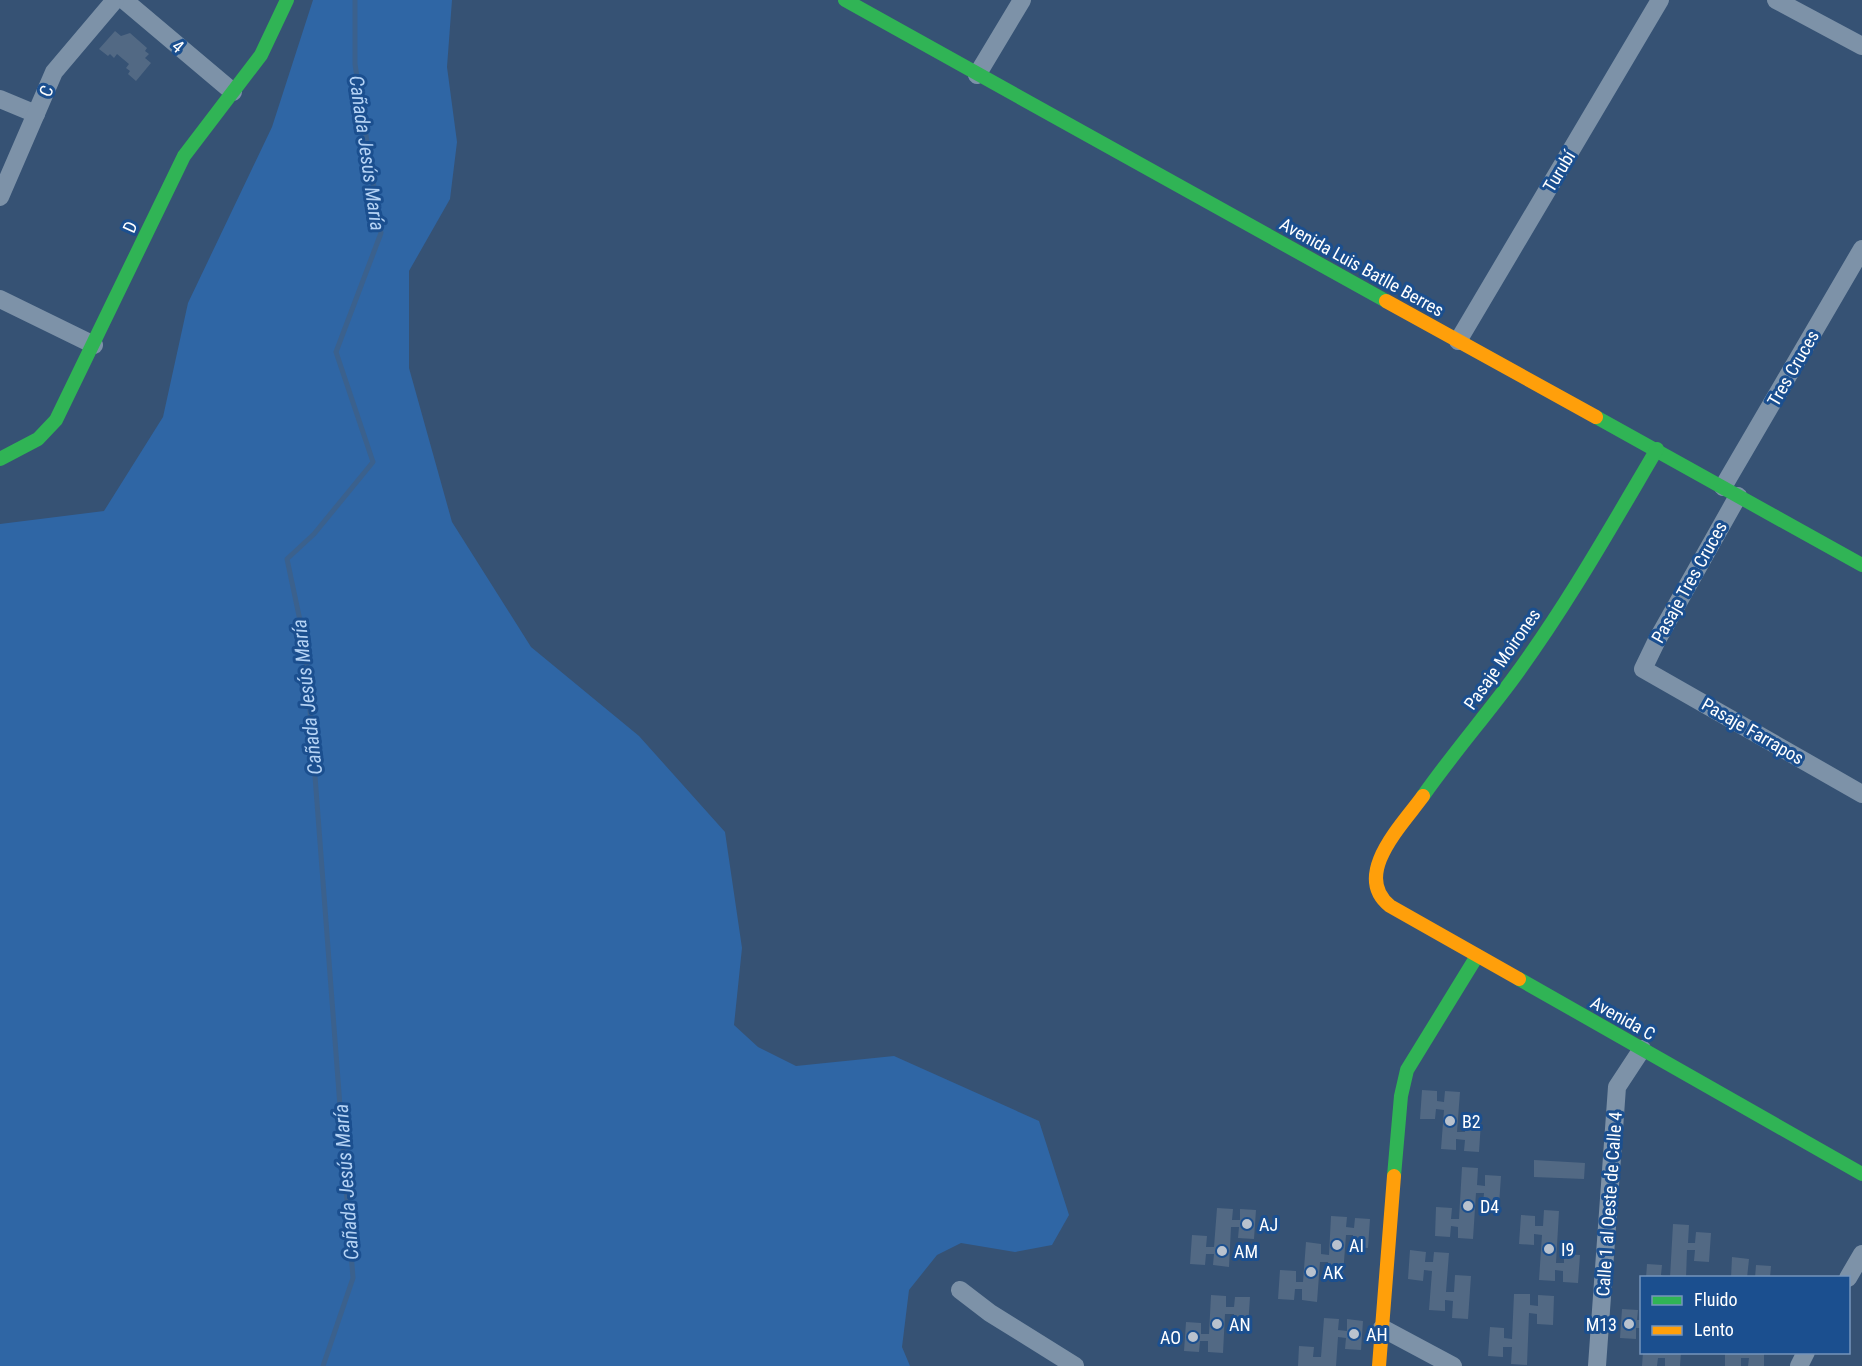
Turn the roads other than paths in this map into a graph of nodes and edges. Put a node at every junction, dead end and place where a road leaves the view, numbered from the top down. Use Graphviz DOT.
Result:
graph roads {
  1 [pos="115,0"];
  2 [pos="124,0"];
  3 [pos="286,0"];
  4 [pos="845,0"];
  5 [pos="1022,0"];
  6 [pos="1660,0"];
  7 [pos="1776,0"];
  8 [pos="1862,46"];
  9 [pos="976,75"];
  10 [pos="233,92"];
  11 [pos="0,99"];
  12 [pos="36,114"];
  13 [pos="0,197"];
  14 [pos="1862,249"];
  15 [pos="0,299"];
  16 [pos="1458,341"];
  17 [pos="94,345"];
  18 [pos="1656,449"];
  19 [pos="0,459"];
  20 [pos="1730,491"];
  21 [pos="1862,565"];
  22 [pos="1643,669"];
  23 [pos="1862,794"];
  24 [pos="1374,886"];
  25 [pos="1477,956"];
  26 [pos="1642,1049"];
  27 [pos="1862,1174"];
  28 [pos="1862,1254"];
  29 [pos="1849,1276"];
  30 [pos="960,1290"];
  31 [pos="1382,1328"];
  32 [pos="1075,1366"];
  33 [pos="1379,1366"];
  34 [pos="1453,1366"];
  35 [pos="1597,1366"];
  1 -- 12 [label="street, C"];
  2 -- 10 [label="street, 4"];
  3 -- 10 [label="street, D"];
  4 -- 9 [label="street, Avenida Luis Batlle Berres"];
  5 -- 9 [label="street"];
  6 -- 16 [label="street, Turubí"];
  7 -- 8 [label="street"];
  9 -- 16 [label="street, Avenida Luis Batlle Berres"];
  10 -- 17 [label="street, D"];
  11 -- 12 [label="street"];
  12 -- 13 [label="street, C"];
  14 -- 20 [label="street, Tres Cruces"];
  15 -- 17 [label="street"];
  16 -- 18 [label="street, Avenida Luis Batlle Berres"];
  17 -- 19 [label="street, D"];
  18 -- 20 [label="street, Avenida Luis Batlle Berres"];
  18 -- 24 [label="street, Pasaje Moirones"];
  20 -- 21 [label="street, Avenida Luis Batlle Berres"];
  20 -- 22 [label="street, Pasaje Tres Cruces"];
  22 -- 23 [label="street, Pasaje Farrapos"];
  24 -- 25 [label="street, Avenida C"];
  25 -- 26 [label="street, Avenida C"];
  25 -- 31 [label="street"];
  26 -- 27 [label="street, Avenida C"];
  26 -- 35 [label="street, Calle 1 al Oeste de Calle 4"];
  28 -- 29 [label="street"];
  30 -- 32 [label="street"];
  31 -- 33 [label="street"];
  31 -- 34 [label="street"];
}
